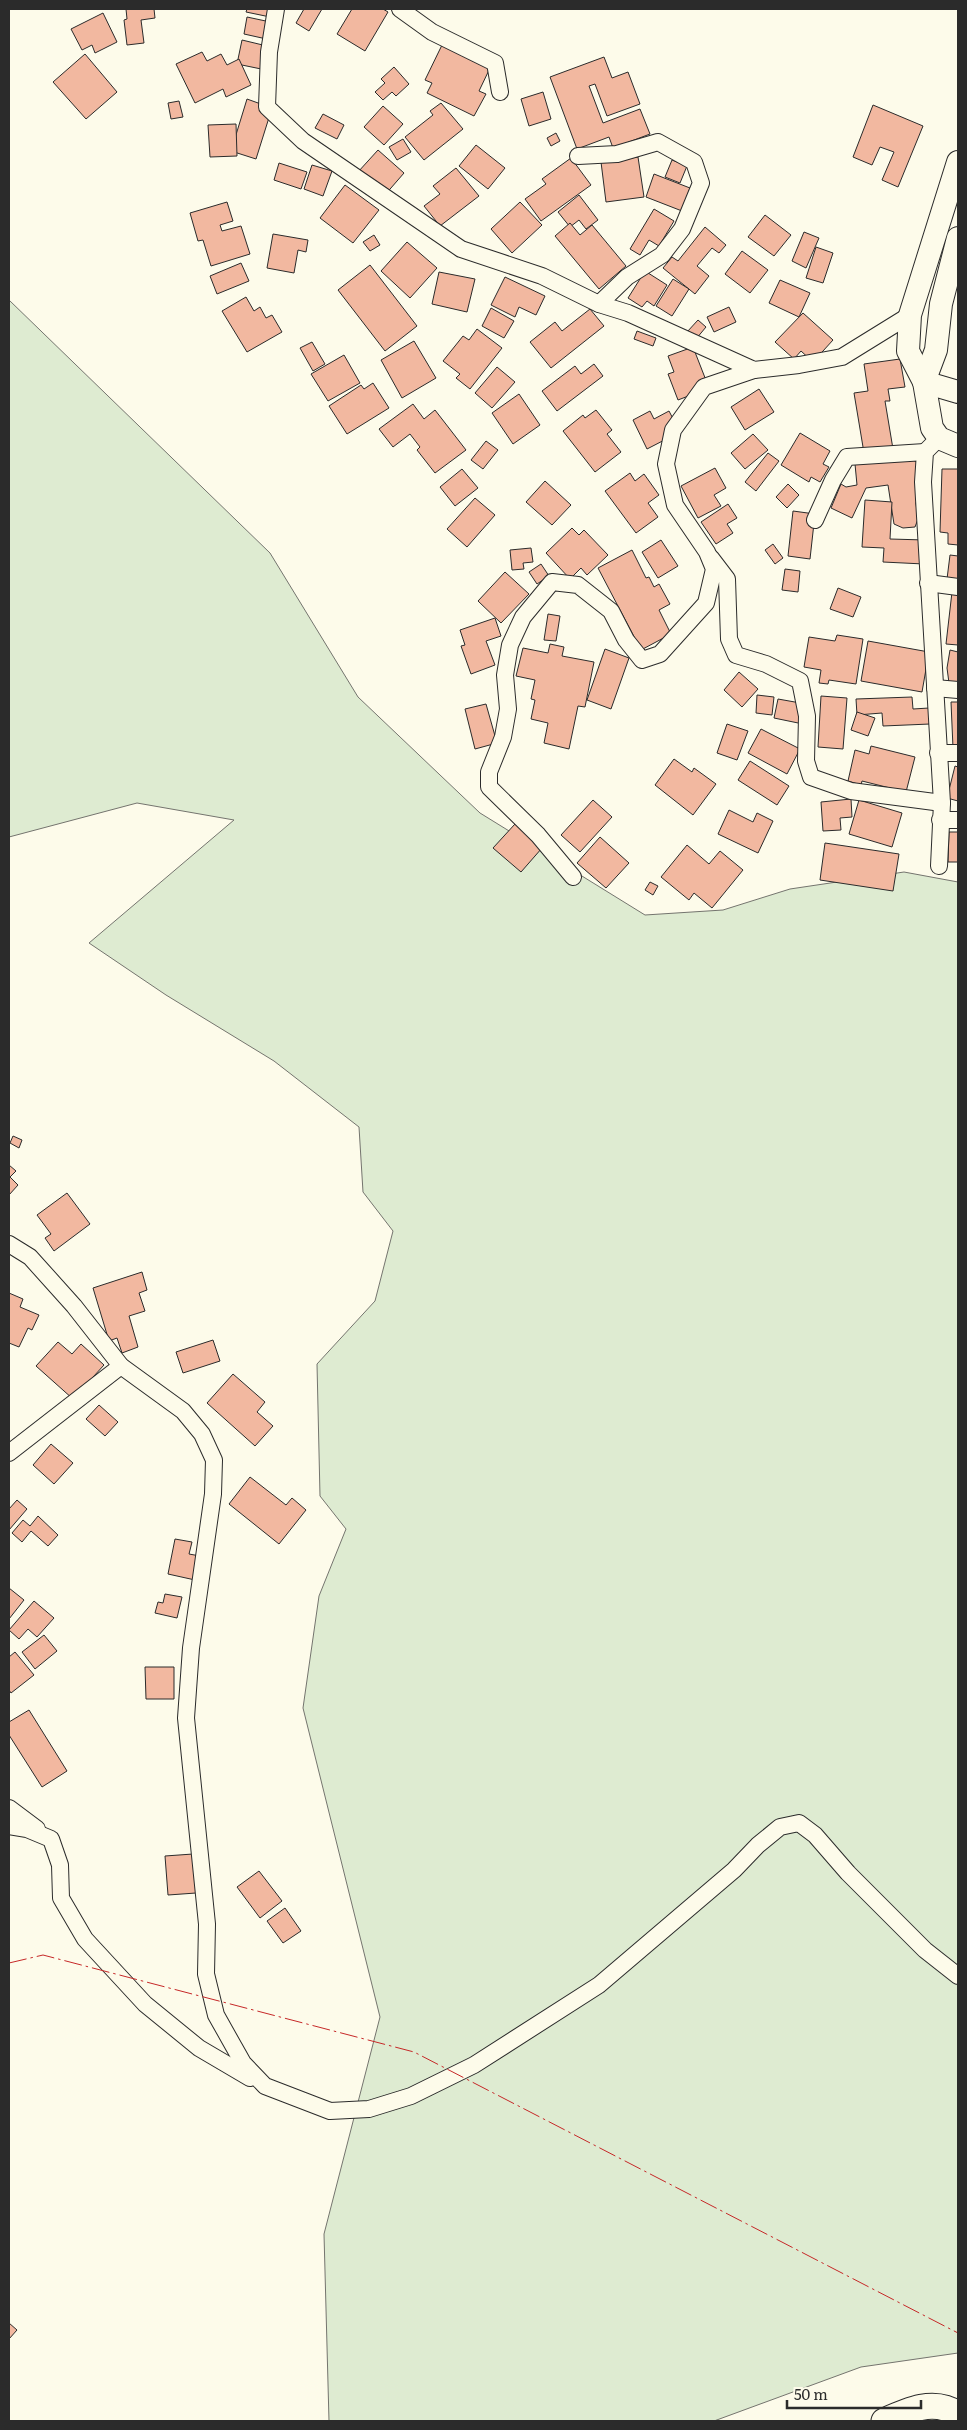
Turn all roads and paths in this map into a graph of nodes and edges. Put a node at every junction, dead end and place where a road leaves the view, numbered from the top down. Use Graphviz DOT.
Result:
graph roads {
  1 [pos="276,9"];
  2 [pos="400,9"];
  3 [pos="500,92"];
  4 [pos="578,156"];
  5 [pos="958,162"];
  6 [pos="958,238"];
  7 [pos="599,304"];
  8 [pos="910,315"];
  9 [pos="754,370"];
  10 [pos="924,382"];
  11 [pos="958,392"];
  12 [pos="941,445"];
  13 [pos="815,520"];
  14 [pos="707,552"];
  15 [pos="928,583"];
  16 [pos="958,586"];
  17 [pos="935,688"];
  18 [pos="958,690"];
  19 [pos="938,753"];
  20 [pos="958,753"];
  21 [pos="942,803"];
  22 [pos="940,820"];
  23 [pos="958,820"];
  24 [pos="940,866"];
  25 [pos="573,878"];
  26 [pos="9,1244"];
  27 [pos="121,1366"];
  28 [pos="9,1453"];
  29 [pos="9,1808"];
  30 [pos="9,1826"];
  31 [pos="51,1839"];
  32 [pos="958,1976"];
  33 [pos="265,2086"];
  34 [pos="958,2414"];
  35 [pos="884,2421"];
  1 -- 7 [label="street"];
  2 -- 3 [label="street"];
  4 -- 7 [label="street"];
  5 -- 8 [label="main road"];
  6 -- 10 [label="main road"];
  7 -- 9 [label="street"];
  8 -- 9 [label="street"];
  8 -- 10 [label="main road"];
  9 -- 14 [label="street"];
  10 -- 11 [label="main road"];
  10 -- 12 [label="main road"];
  12 -- 13 [label="street"];
  12 -- 15 [label="street"];
  14 -- 21 [label="street"];
  14 -- 25 [label="street"];
  15 -- 16 [label="street"];
  15 -- 17 [label="street"];
  17 -- 18 [label="street"];
  17 -- 19 [label="street"];
  19 -- 20 [label="street"];
  19 -- 21 [label="street"];
  21 -- 22 [label="street"];
  22 -- 23 [label="street"];
  22 -- 24 [label="street"];
  26 -- 27 [label="street"];
  27 -- 28 [label="street"];
  27 -- 33 [label="street"];
  29 -- 31 [label="street"];
  30 -- 31 [label="street"];
  31 -- 33 [label="street"];
  32 -- 33 [label="street"];
  34 -- 35 [label="main road"];
}
